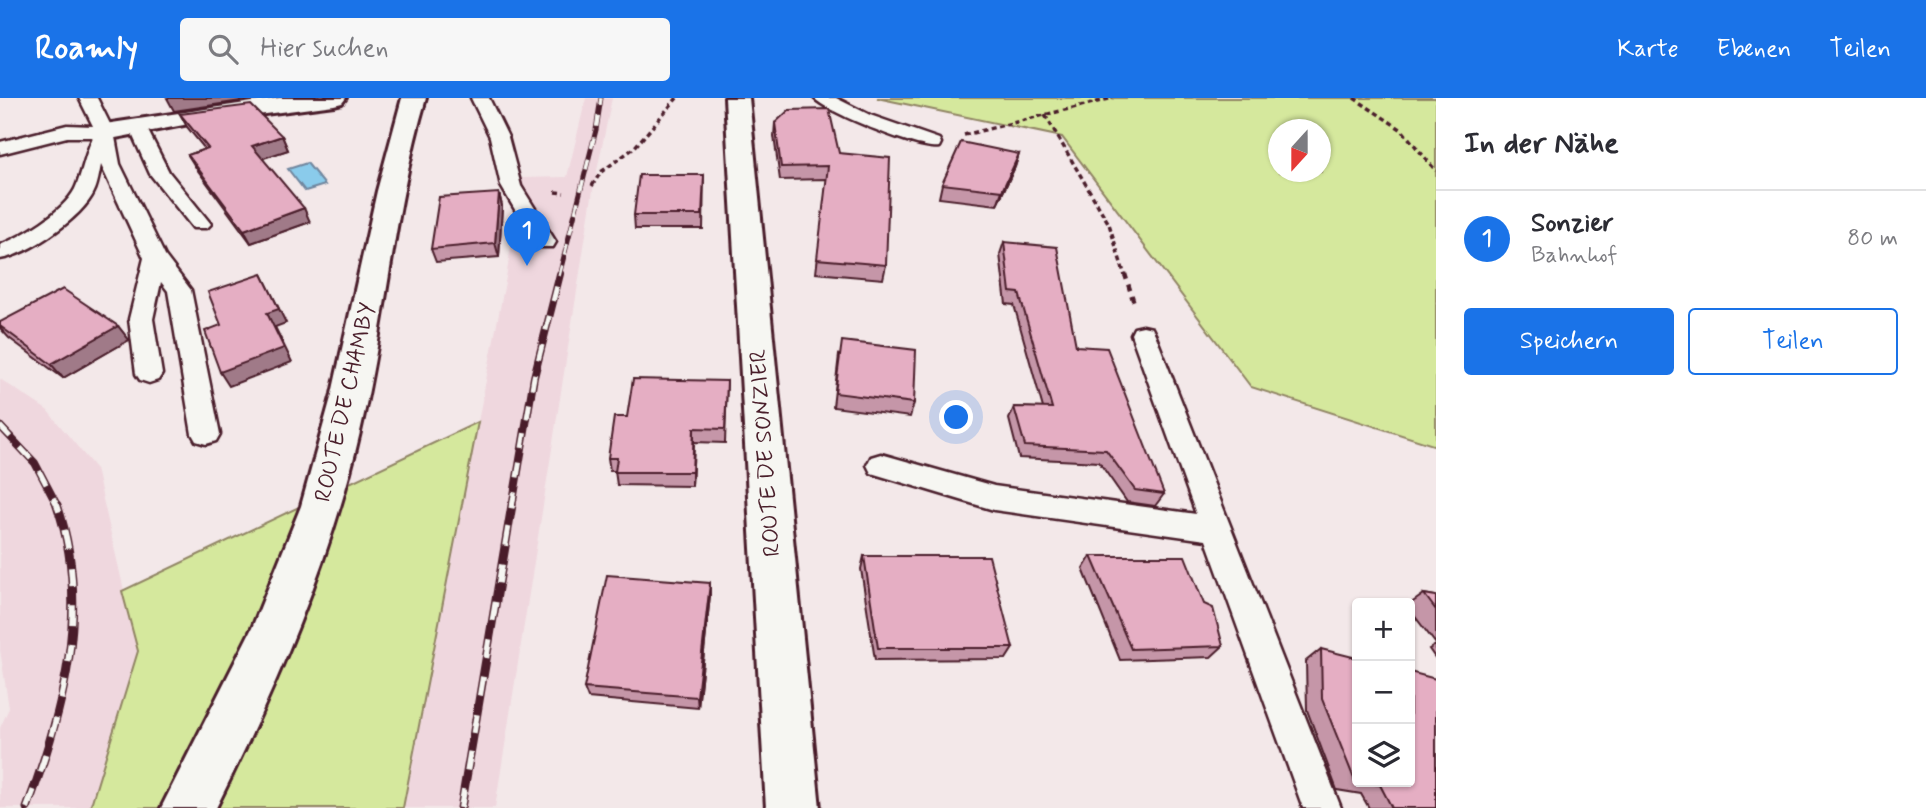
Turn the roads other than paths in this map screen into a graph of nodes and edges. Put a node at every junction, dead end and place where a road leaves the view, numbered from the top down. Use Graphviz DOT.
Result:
graph roads {
  1 [pos="88,98"];
  2 [pos="334,98"];
  3 [pos="414,98"];
  4 [pos="480,98"];
  5 [pos="737,98"];
  6 [pos="823,98"];
  7 [pos="137,125"];
  8 [pos="105,132"];
  9 [pos="932,143"];
  10 [pos="0,148"];
  11 [pos="200,224"];
  12 [pos="545,242"];
  13 [pos="1,253"];
  14 [pos="155,258"];
  15 [pos="1143,334"];
  16 [pos="149,374"];
  17 [pos="206,434"];
  18 [pos="881,466"];
  19 [pos="1215,529"];
  20 [pos="188,808"];
  21 [pos="793,808"];
  22 [pos="1322,808"];
  1 -- 8 [label="lane"];
  2 -- 7 [label="street"];
  3 -- 20 [label="street, ROUTE DE CHAMBY"];
  4 -- 12 [label="lane"];
  5 -- 21 [label="street, ROUTE DE SONZIER"];
  6 -- 9 [label="lane"];
  7 -- 8 [label="street"];
  7 -- 11 [label="lane"];
  8 -- 10 [label="lane"];
  8 -- 13 [label="lane"];
  8 -- 14 [label="lane"];
  14 -- 16 [label="lane"];
  14 -- 17 [label="lane"];
  15 -- 19 [label="lane"];
  18 -- 19 [label="lane"];
  19 -- 22 [label="lane"];
}
